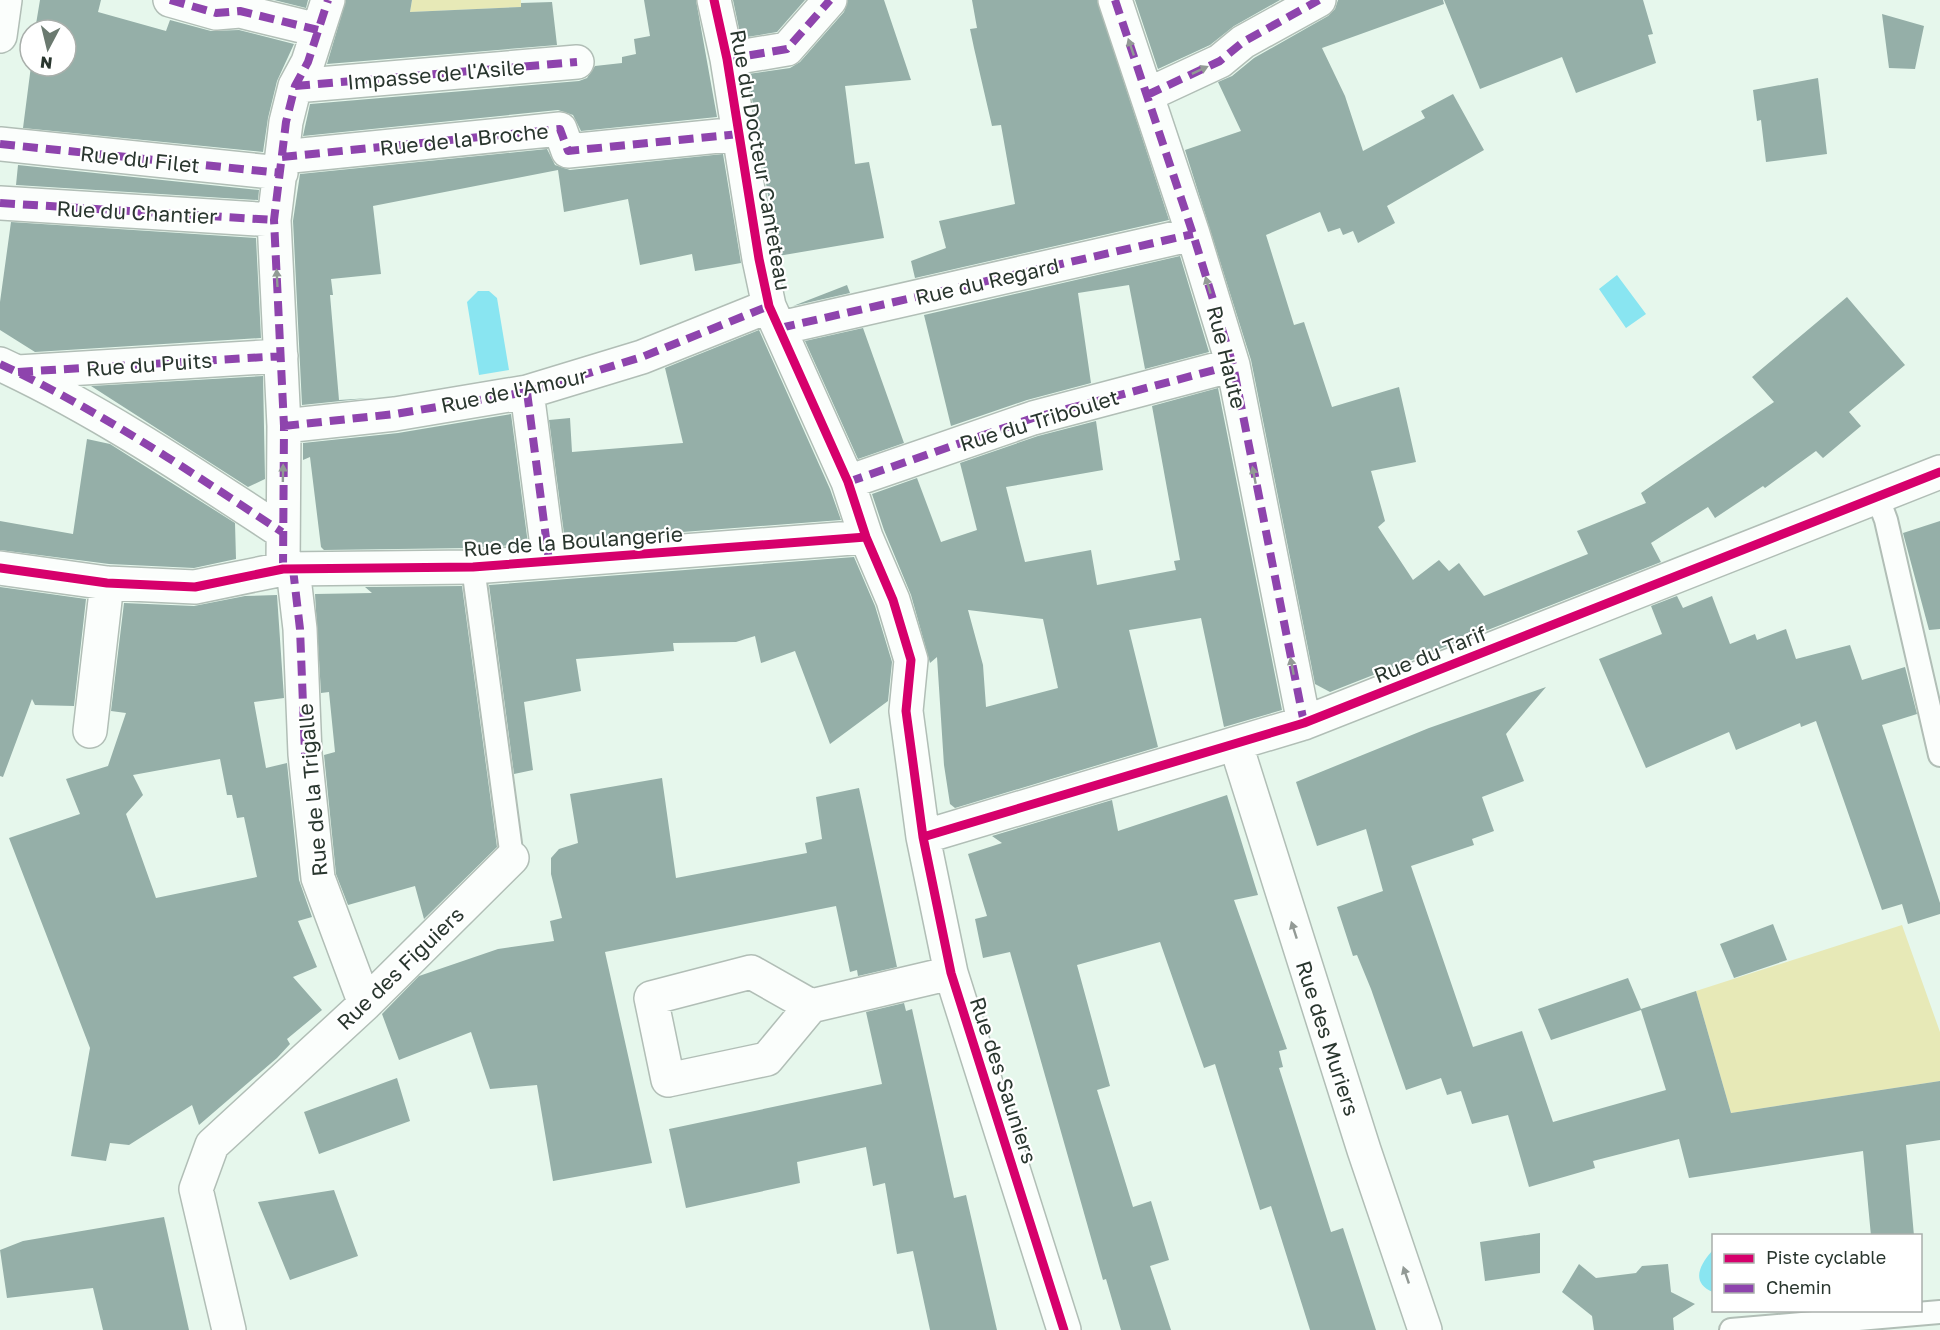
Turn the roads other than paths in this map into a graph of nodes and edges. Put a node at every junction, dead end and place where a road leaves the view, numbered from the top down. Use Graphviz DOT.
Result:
graph roads {
  1 [pos="5,0"];
  2 [pos="170,0"];
  3 [pos="714,0"];
  4 [pos="830,0"];
  5 [pos="1115,0"];
  6 [pos="1319,0"];
  7 [pos="323,15"];
  8 [pos="0,36"];
  9 [pos="727,59"];
  10 [pos="577,62"];
  11 [pos="295,86"];
  12 [pos="1147,95"];
  13 [pos="739,134"];
  14 [pos="0,144"];
  15 [pos="281,165"];
  16 [pos="0,203"];
  17 [pos="274,220"];
  18 [pos="1193,234"];
  19 [pos="775,317"];
  20 [pos="281,356"];
  21 [pos="1233,365"];
  22 [pos="9,368"];
  23 [pos="527,392"];
  24 [pos="284,426"];
  25 [pos="1940,472"];
  26 [pos="848,482"];
  27 [pos="1876,496"];
  28 [pos="282,532"];
  29 [pos="866,537"];
  30 [pos="549,561"];
  31 [pos="473,567"];
  32 [pos="0,568"];
  33 [pos="288,569"];
  34 [pos="108,583"];
  35 [pos="1304,723"];
  36 [pos="90,731"];
  37 [pos="1236,745"];
  38 [pos="1940,755"];
  39 [pos="923,837"];
  40 [pos="512,858"];
  41 [pos="951,973"];
  42 [pos="365,1004"];
  43 [pos="811,1006"];
  44 [pos="1940,1312"];
  45 [pos="230,1330"];
  46 [pos="1064,1330"];
  47 [pos="1425,1330"];
  48 [pos="1731,1330"];
  1 -- 8 [label="street"];
  2 -- 7 [label="street"];
  3 -- 9 [label="street, Rue du Docteur Canteteau"];
  4 -- 9 [label="street"];
  12 -- 5 [label="street, Rue Haute, one-way"];
  12 -- 6 [label="street, one-way"];
  7 -- 11 [label="street"];
  9 -- 13 [label="street, Rue du Docteur Canteteau"];
  10 -- 11 [label="street, Impasse de l'Asile"];
  11 -- 15 [label="street"];
  12 -- 18 [label="street, Rue Haute"];
  13 -- 15 [label="street, Rue de la Broche"];
  13 -- 19 [label="street, Rue du Docteur Canteteau"];
  14 -- 15 [label="street, Rue du Filet"];
  15 -- 17 [label="street"];
  16 -- 17 [label="street, Rue du Chantier"];
  20 -- 17 [label="street, one-way"];
  18 -- 19 [label="street, Rue du Regard"];
  21 -- 18 [label="street, Rue Haute, one-way"];
  19 -- 23 [label="street, Rue de l'Amour"];
  19 -- 26 [label="street, Rue du Docteur Canteteau"];
  20 -- 22 [label="street, Rue du Puits"];
  20 -- 24 [label="street"];
  21 -- 26 [label="street, Rue du Triboulet"];
  35 -- 21 [label="street, Rue Haute, one-way"];
  22 -- 28 [label="street"];
  23 -- 24 [label="street, Rue de l'Amour"];
  23 -- 30 [label="street"];
  28 -- 24 [label="street, one-way"];
  25 -- 27 [label="street, Rue du Tarif"];
  26 -- 29 [label="street, Rue du Docteur Canteteau"];
  27 -- 35 [label="street, Rue du Tarif"];
  27 -- 38 [label="lane"];
  28 -- 33 [label="street"];
  29 -- 30 [label="street, Rue de la Boulangerie"];
  29 -- 39 [label="street, Rue du Docteur Canteteau"];
  30 -- 31 [label="street, Rue de la Boulangerie"];
  31 -- 33 [label="street, Rue de la Boulangerie"];
  31 -- 40 [label="lane, Rue des Figuiers"];
  32 -- 34 [label="street, Rue de la Boulangerie"];
  33 -- 34 [label="street, Rue de la Boulangerie"];
  33 -- 42 [label="street, Rue de la Trigalle"];
  34 -- 36 [label="street"];
  35 -- 37 [label="street, Rue du Tarif"];
  37 -- 39 [label="street, Rue du Tarif"];
  47 -- 37 [label="street, Rue des Muriers, one-way"];
  39 -- 41 [label="street, Rue des Sauniers"];
  40 -- 42 [label="street, Rue des Figuiers"];
  41 -- 43 [label="street"];
  41 -- 46 [label="street, Rue des Sauniers"];
  42 -- 45 [label="street, Rue des Figuiers"];
  43 -- 43 [label="street"];
  44 -- 48 [label="lane"];
}
